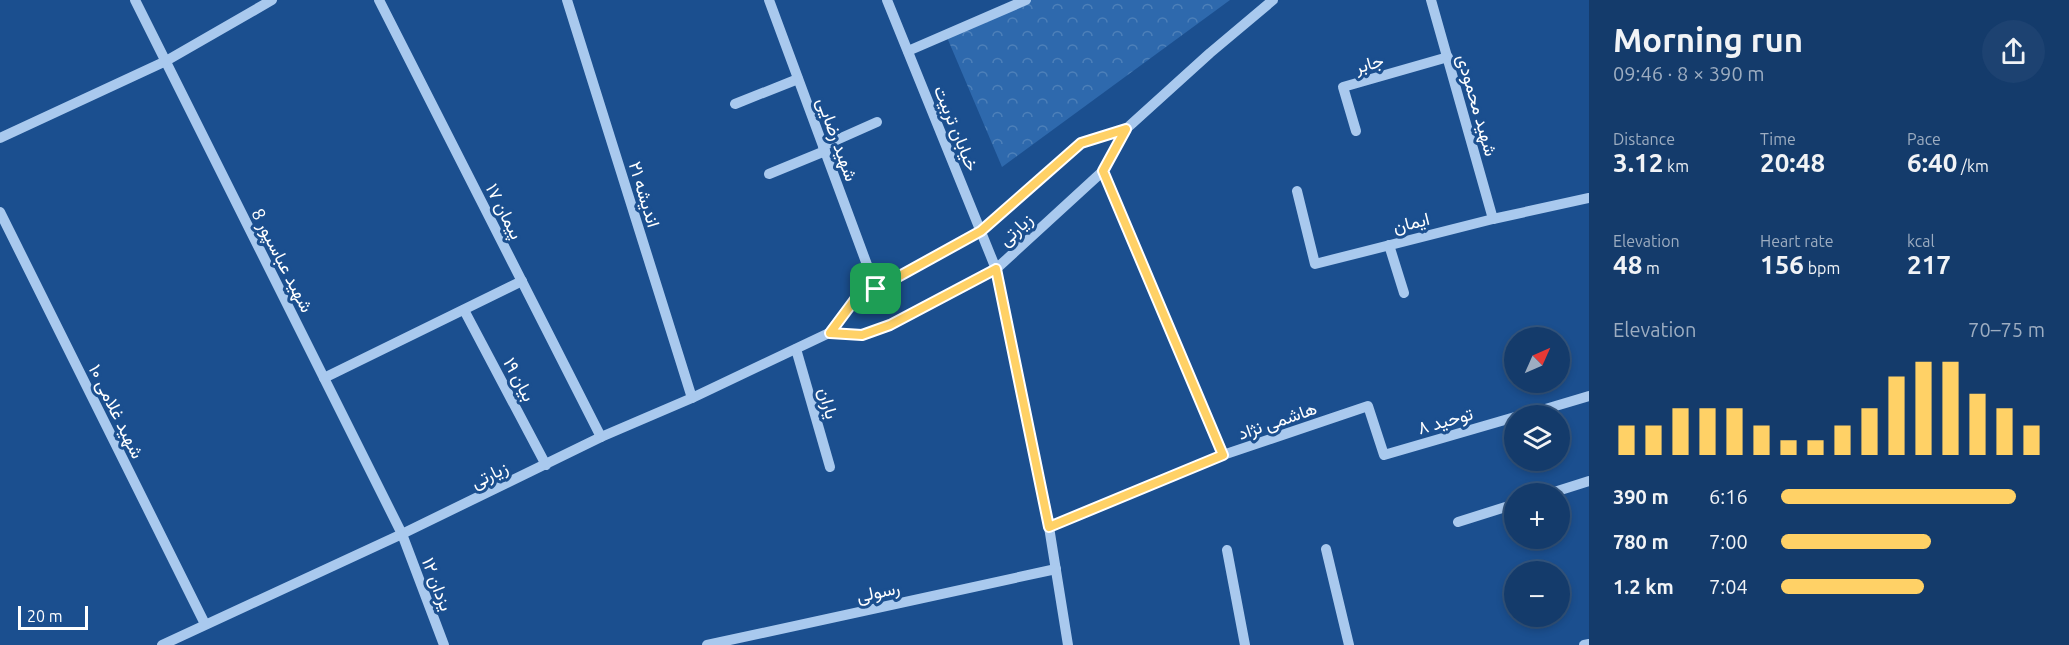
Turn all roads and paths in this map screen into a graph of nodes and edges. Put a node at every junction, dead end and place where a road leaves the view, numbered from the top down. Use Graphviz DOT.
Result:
graph roads {
  1 [pos="135,0"];
  2 [pos="272,0"];
  3 [pos="379,0"];
  4 [pos="567,0"];
  5 [pos="769,0"];
  6 [pos="887,0"];
  7 [pos="1026,0"];
  8 [pos="1273,0"];
  9 [pos="1431,0"];
  10 [pos="908,51"];
  11 [pos="1448,57"];
  12 [pos="166,61"];
  13 [pos="798,80"];
  14 [pos="735,104"];
  15 [pos="877,122"];
  16 [pos="1126,129"];
  17 [pos="1356,131"];
  18 [pos="0,138"];
  19 [pos="824,148"];
  20 [pos="1103,171"];
  21 [pos="769,174"];
  22 [pos="1297,191"];
  23 [pos="1589,198"];
  24 [pos="0,212"];
  25 [pos="1493,219"];
  26 [pos="981,231"];
  27 [pos="1389,245"];
  28 [pos="996,269"];
  29 [pos="522,281"];
  30 [pos="876,289"];
  31 [pos="1404,293"];
  32 [pos="464,310"];
  33 [pos="830,333"];
  34 [pos="796,349"];
  35 [pos="324,378"];
  36 [pos="1589,396"];
  37 [pos="692,398"];
  38 [pos="1559,405"];
  39 [pos="1504,420"];
  40 [pos="601,437"];
  41 [pos="1223,455"];
  42 [pos="1384,455"];
  43 [pos="546,465"];
  44 [pos="830,467"];
  45 [pos="1589,481"];
  46 [pos="1570,487"];
  47 [pos="1504,507"];
  48 [pos="1458,522"];
  49 [pos="1049,527"];
  50 [pos="402,534"];
  51 [pos="1326,549"];
  52 [pos="1227,550"];
  53 [pos="1056,569"];
  54 [pos="205,624"];
  55 [pos="1589,644"];
  56 [pos="162,645"];
  57 [pos="444,645"];
  58 [pos="707,645"];
  59 [pos="1068,645"];
  60 [pos="1245,645"];
  61 [pos="1349,645"];
  62 [pos="1584,645"];
  1 -- 12 [label="street, شهید عباسپور 8"];
  2 -- 12 [label="street"];
  3 -- 29 [label="street, پیمان ۱۷"];
  4 -- 37 [label="street, اندیشه ۲۱"];
  5 -- 13 [label="street, شهید رضایی"];
  6 -- 10 [label="street, خیابان تربیت"];
  7 -- 10 [label="street"];
  8 -- 16 [label="street, زیارتی"];
  9 -- 11 [label="street, شهید محمودی"];
  10 -- 26 [label="street, خیابان تربیت"];
  11 -- 17 [label="street, جابر"];
  11 -- 25 [label="street, شهید محمودی"];
  12 -- 18 [label="street"];
  12 -- 35 [label="street, شهید عباسپور 8"];
  13 -- 14 [label="street"];
  13 -- 19 [label="street, شهید رضایی"];
  15 -- 19 [label="street"];
  16 -- 20 [label="street, زیارتی"];
  16 -- 26 [label="street, زیارتی"];
  19 -- 21 [label="street"];
  19 -- 30 [label="street, شهید رضایی"];
  20 -- 28 [label="street, زیارتی"];
  20 -- 41 [label="street"];
  22 -- 27 [label="street, ایمان"];
  23 -- 25 [label="street, ایمان"];
  24 -- 54 [label="street, شهید غلامی ۱۰"];
  25 -- 27 [label="street, ایمان"];
  26 -- 28 [label="street, خیابان تربیت"];
  26 -- 30 [label="street, زیارتی"];
  27 -- 31 [label="street"];
  28 -- 33 [label="street, زیارتی"];
  28 -- 49 [label="street, خیابان تربیت"];
  29 -- 32 [label="street"];
  29 -- 40 [label="street, پیمان ۱۷"];
  30 -- 33 [label="street, زیارتی"];
  32 -- 35 [label="street"];
  32 -- 43 [label="street, بیان ۱۹"];
  33 -- 34 [label="street, زیارتی"];
  34 -- 37 [label="street, زیارتی"];
  34 -- 44 [label="street, یاران"];
  35 -- 50 [label="street, شهید عباسپور 8"];
  36 -- 38 [label="street"];
  37 -- 40 [label="street, زیارتی"];
  39 -- 42 [label="street, توحید ۸"];
  40 -- 43 [label="street, زیارتی"];
  41 -- 42 [label="street, هاشمی نژاد"];
  41 -- 49 [label="street, هاشمی نژاد"];
  43 -- 50 [label="street, زیارتی"];
  45 -- 46 [label="street"];
  47 -- 48 [label="street"];
  49 -- 53 [label="street, خیابان تربیت"];
  50 -- 54 [label="street, زیارتی"];
  50 -- 57 [label="street, یزدان ۱۲"];
  51 -- 61 [label="street"];
  52 -- 60 [label="street"];
  53 -- 58 [label="street, رسولی"];
  53 -- 59 [label="street, خیابان تربیت"];
  54 -- 56 [label="street, زیارتی"];
  55 -- 62 [label="street"];
}
